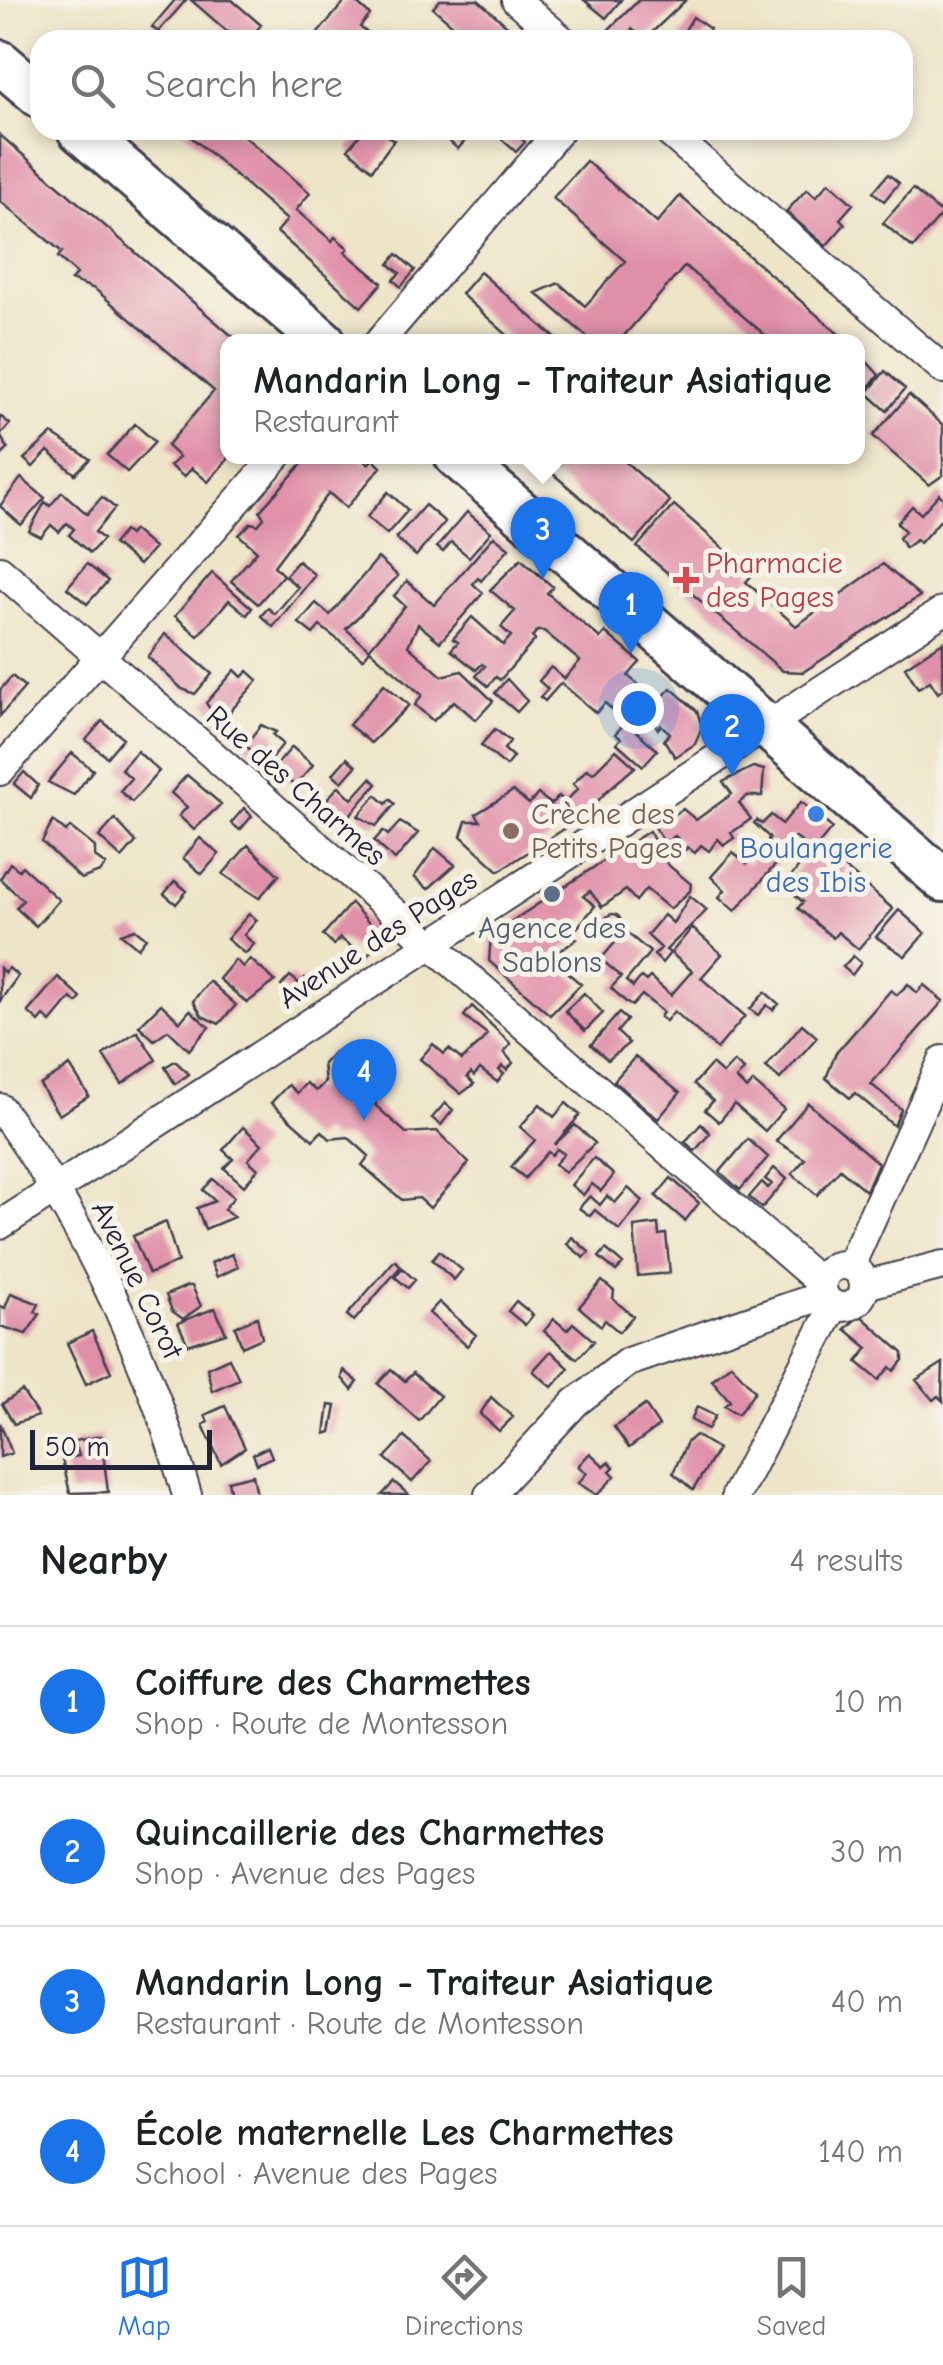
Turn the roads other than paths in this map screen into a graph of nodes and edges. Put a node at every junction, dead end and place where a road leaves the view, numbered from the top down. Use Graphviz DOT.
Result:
graph roads {
  1 [pos="516,0"];
  2 [pos="550,30"];
  3 [pos="0,62"];
  4 [pos="30,88"];
  5 [pos="91,140"];
  6 [pos="551,140"];
  7 [pos="678,140"];
  8 [pos="315,334"];
  9 [pos="386,334"];
  10 [pos="943,369"];
  11 [pos="271,464"];
  12 [pos="465,464"];
  13 [pos="0,570"];
  14 [pos="943,611"];
  15 [pos="99,656"];
  16 [pos="766,726"];
  17 [pos="0,771"];
  18 [pos="943,880"];
  19 [pos="428,946"];
  20 [pos="943,1060"];
  21 [pos="0,1108"];
  22 [pos="54,1189"];
  23 [pos="0,1225"];
  24 [pos="943,1265"];
  25 [pos="858,1276"];
  26 [pos="826,1295"];
  27 [pos="187,1495"];
  28 [pos="490,1495"];
  29 [pos="736,1495"];
  1 -- 2 [label="street"];
  3 -- 4 [label="main road"];
  5 -- 8 [label="main road"];
  6 -- 9 [label="street"];
  7 -- 10 [label="street"];
  11 -- 15 [label="street"];
  12 -- 16 [label="main road"];
  13 -- 15 [label="street, Rue des Charmes"];
  14 -- 16 [label="street, Avenue des Pages"];
  15 -- 17 [label="street"];
  15 -- 19 [label="street, Rue des Charmes"];
  16 -- 18 [label="main road"];
  16 -- 19 [label="street, Avenue des Pages"];
  19 -- 22 [label="street, Avenue des Pages"];
  19 -- 26 [label="street, Rue des Charmes"];
  20 -- 25 [label="street"];
  21 -- 22 [label="street, Avenue Corot"];
  22 -- 23 [label="street, Avenue des Pages"];
  22 -- 27 [label="street, Avenue Corot"];
  24 -- 25 [label="street"];
  25 -- 26 [label="street"];
  26 -- 28 [label="street"];
  26 -- 29 [label="street"];
}
